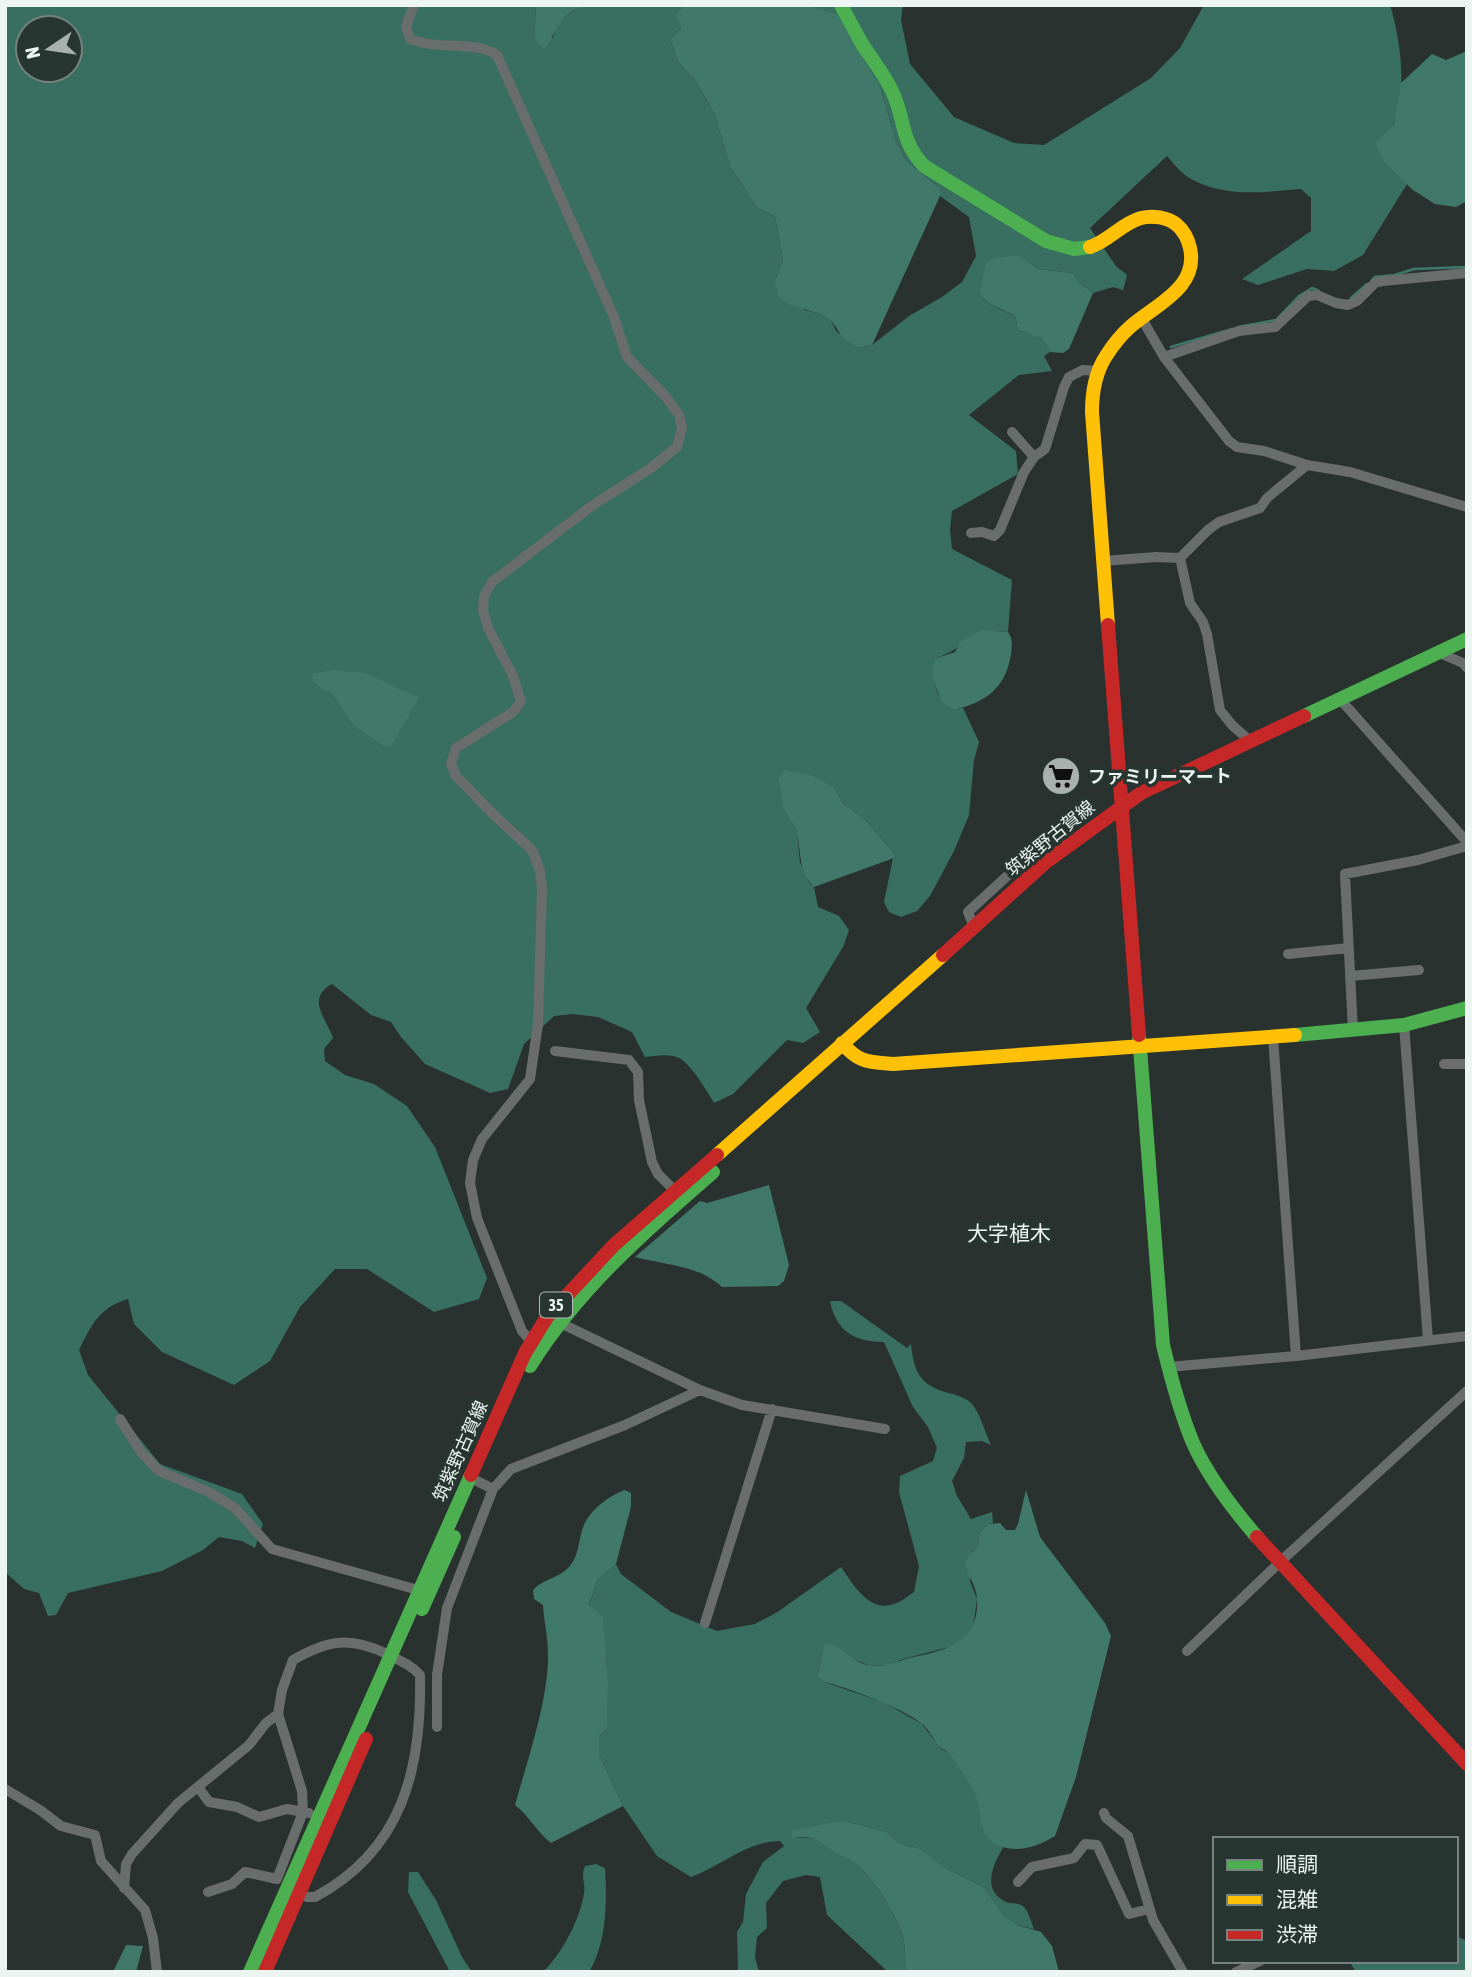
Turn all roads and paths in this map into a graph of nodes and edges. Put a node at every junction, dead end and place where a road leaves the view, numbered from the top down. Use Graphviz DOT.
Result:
graph roads {
  1 [pos="414,5"];
  2 [pos="841,5"];
  3 [pos="1467,273"];
  4 [pos="1142,319"];
  5 [pos="1164,357"];
  6 [pos="1099,371"];
  7 [pos="1012,432"];
  8 [pos="1034,457"];
  9 [pos="1307,465"];
  10 [pos="1467,507"];
  11 [pos="971,533"];
  12 [pos="1180,558"];
  13 [pos="1103,561"];
  14 [pos="1467,639"];
  15 [pos="1437,652"];
  16 [pos="1467,668"];
  17 [pos="1339,698"];
  18 [pos="1250,741"];
  19 [pos="1123,805"];
  20 [pos="1067,821"];
  21 [pos="1467,844"];
  22 [pos="974,927"];
  23 [pos="1349,948"];
  24 [pos="1288,954"];
  25 [pos="1419,970"];
  26 [pos="1350,976"];
  27 [pos="1467,1008"];
  28 [pos="1404,1025"];
  29 [pos="1353,1031"];
  30 [pos="1273,1037"];
  31 [pos="842,1043"];
  32 [pos="1141,1046"];
  33 [pos="555,1051"];
  34 [pos="1467,1063"];
  35 [pos="1444,1064"];
  36 [pos="675,1191"];
  37 [pos="552,1319"];
  38 [pos="1467,1336"];
  39 [pos="1428,1340"];
  40 [pos="535,1346"];
  41 [pos="1296,1356"];
  42 [pos="1168,1367"];
  43 [pos="700,1390"];
  44 [pos="1467,1391"];
  45 [pos="772,1409"];
  46 [pos="120,1419"];
  47 [pos="885,1429"];
  48 [pos="473,1479"];
  49 [pos="493,1489"];
  50 [pos="1281,1561"];
  51 [pos="418,1590"];
  52 [pos="705,1623"];
  53 [pos="1187,1651"];
  54 [pos="395,1658"];
  55 [pos="278,1714"];
  56 [pos="437,1727"];
  57 [pos="1467,1764"];
  58 [pos="198,1787"];
  59 [pos="5,1789"];
  60 [pos="303,1812"];
  61 [pos="1104,1813"];
  62 [pos="319,1816"];
  63 [pos="1017,1882"];
  64 [pos="124,1888"];
  65 [pos="208,1892"];
  66 [pos="293,1892"];
  67 [pos="1149,1909"];
  68 [pos="1255,1963"];
  69 [pos="157,1972"];
  70 [pos="250,1972"];
  71 [pos="264,1972"];
  72 [pos="1183,1972"];
  73 [pos="1236,1972"];
  1 -- 40 [label="street"];
  2 -- 4 [label="main road"];
  3 -- 5 [label="street"];
  4 -- 5 [label="street"];
  4 -- 6 [label="main road"];
  5 -- 9 [label="street"];
  6 -- 8 [label="street"];
  6 -- 13 [label="main road"];
  7 -- 8 [label="street"];
  8 -- 11 [label="street"];
  9 -- 10 [label="street"];
  9 -- 12 [label="street"];
  12 -- 13 [label="street"];
  12 -- 18 [label="street"];
  13 -- 19 [label="main road"];
  14 -- 15 [label="main road, 筑紫野古賀線 / 35"];
  15 -- 16 [label="street"];
  15 -- 17 [label="main road, 筑紫野古賀線 / 35"];
  17 -- 18 [label="main road, 筑紫野古賀線 / 35"];
  17 -- 21 [label="street"];
  18 -- 19 [label="main road, 筑紫野古賀線 / 35"];
  19 -- 22 [label="main road, 筑紫野古賀線 / 35"];
  19 -- 32 [label="main road"];
  20 -- 22 [label="street"];
  21 -- 23 [label="street"];
  22 -- 31 [label="main road, 筑紫野古賀線 / 35"];
  23 -- 24 [label="street"];
  23 -- 26 [label="street"];
  25 -- 26 [label="street"];
  26 -- 29 [label="street"];
  27 -- 28 [label="main road"];
  28 -- 29 [label="main road"];
  28 -- 39 [label="street"];
  29 -- 30 [label="main road"];
  30 -- 32 [label="main road"];
  30 -- 41 [label="street"];
  31 -- 32 [label="main road"];
  31 -- 36 [label="main road, 筑紫野古賀線 / 35"];
  31 -- 37 [label="main road, 筑紫野古賀線 / 35"];
  32 -- 42 [label="main road"];
  33 -- 36 [label="street"];
  34 -- 35 [label="street"];
  36 -- 37 [label="main road, 筑紫野古賀線 / 35"];
  37 -- 40 [label="main road, 筑紫野古賀線 / 35"];
  37 -- 43 [label="street"];
  38 -- 39 [label="street"];
  39 -- 41 [label="street"];
  40 -- 48 [label="main road, 筑紫野古賀線 / 35"];
  41 -- 42 [label="street"];
  42 -- 50 [label="main road"];
  43 -- 45 [label="street"];
  43 -- 49 [label="street"];
  44 -- 50 [label="street"];
  45 -- 47 [label="street"];
  45 -- 52 [label="street"];
  46 -- 51 [label="street"];
  48 -- 49 [label="street"];
  48 -- 51 [label="main road, 筑紫野古賀線 / 35"];
  48 -- 54 [label="main road, 筑紫野古賀線 / 35"];
  49 -- 56 [label="street"];
  50 -- 53 [label="street"];
  50 -- 57 [label="main road"];
  51 -- 54 [label="main road, 筑紫野古賀線 / 35"];
  54 -- 55 [label="street"];
  54 -- 62 [label="main road, 筑紫野古賀線 / 35"];
  54 -- 66 [label="main road, 筑紫野古賀線 / 35"];
  54 -- 66 [label="street"];
  55 -- 58 [label="street"];
  55 -- 60 [label="street"];
  58 -- 60 [label="street"];
  58 -- 64 [label="street"];
  59 -- 64 [label="street"];
  60 -- 62 [label="street"];
  60 -- 65 [label="street"];
  61 -- 67 [label="street"];
  62 -- 66 [label="main road, 筑紫野古賀線 / 35"];
  63 -- 67 [label="street"];
  64 -- 69 [label="street"];
  66 -- 70 [label="main road, 筑紫野古賀線 / 35"];
  66 -- 71 [label="main road, 筑紫野古賀線 / 35"];
  67 -- 72 [label="street"];
  68 -- 73 [label="street"];
}
